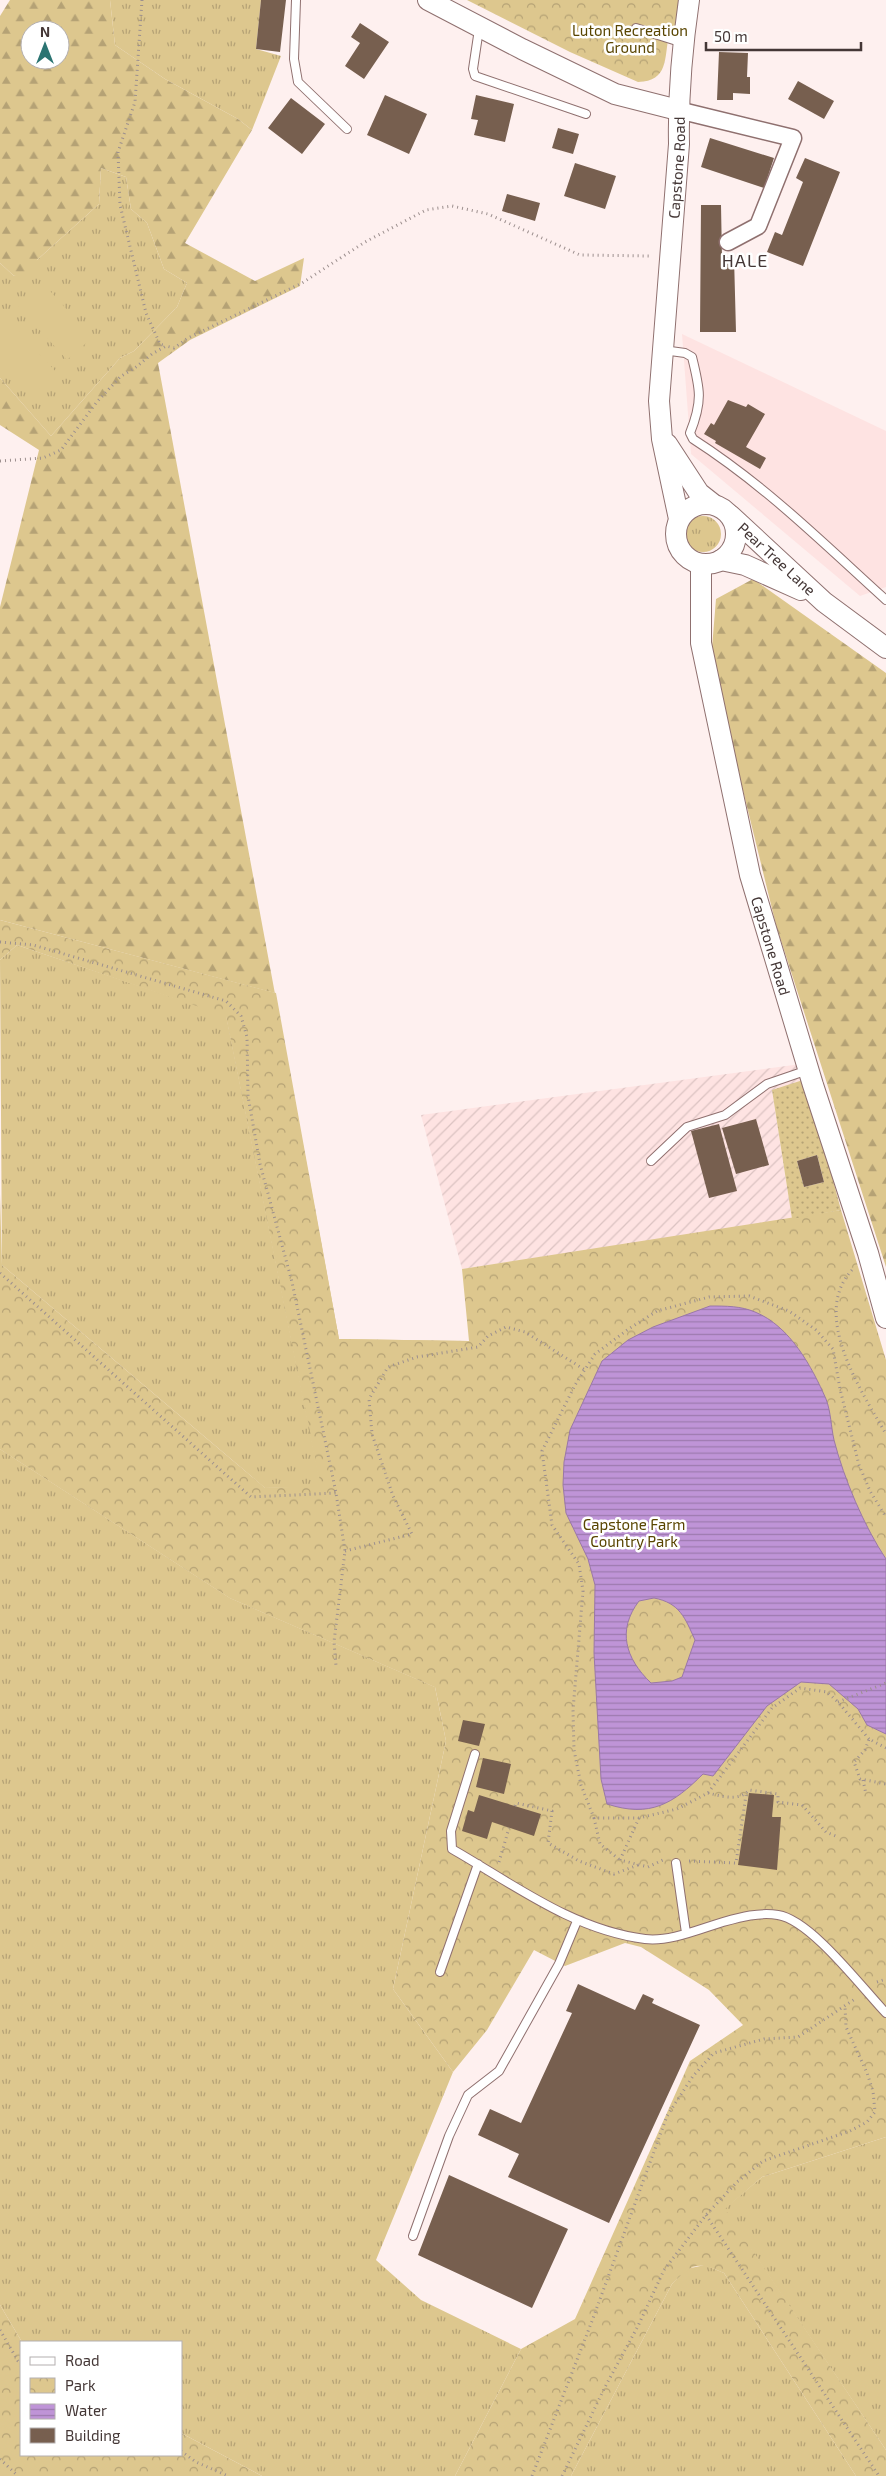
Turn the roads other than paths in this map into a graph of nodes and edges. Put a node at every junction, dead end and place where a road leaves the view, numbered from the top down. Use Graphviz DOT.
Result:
graph roads {
  1 [pos="296,0"];
  2 [pos="428,0"];
  3 [pos="689,0"];
  4 [pos="479,27"];
  5 [pos="636,28"];
  6 [pos="683,44"];
  7 [pos="678,110"];
  8 [pos="586,114"];
  9 [pos="347,128"];
  10 [pos="728,242"];
  11 [pos="662,350"];
  12 [pos="662,439"];
  13 [pos="713,504"];
  14 [pos="730,515"];
  15 [pos="679,520"];
  16 [pos="721,560"];
  17 [pos="701,564"];
  18 [pos="886,600"];
  19 [pos="824,602"];
  20 [pos="886,648"];
  21 [pos="808,1070"];
  22 [pos="651,1161"];
  23 [pos="886,1318"];
  24 [pos="475,1754"];
  25 [pos="679,1862"];
  26 [pos="478,1864"];
  27 [pos="577,1920"];
  28 [pos="686,1933"];
  29 [pos="440,1972"];
  30 [pos="886,2013"];
  31 [pos="413,2236"];
  1 -- 9 [label="lane"];
  2 -- 4 [label="street, Capstone Road"];
  3 -- 6 [label="street"];
  4 -- 7 [label="street, Capstone Road"];
  4 -- 8 [label="lane"];
  5 -- 6 [label="lane"];
  6 -- 7 [label="street"];
  7 -- 10 [label="street"];
  7 -- 11 [label="street, Capstone Road"];
  11 -- 12 [label="street, Capstone Road"];
  11 -- 18 [label="lane"];
  12 -- 13 [label="street"];
  12 -- 15 [label="street, Capstone Road"];
  13 -- 14 [label="street"];
  13 -- 15 [label="street"];
  14 -- 16 [label="street"];
  14 -- 19 [label="street, Pear Tree Lane"];
  15 -- 17 [label="street"];
  16 -- 17 [label="street"];
  16 -- 19 [label="street, Pear Tree Lane"];
  17 -- 21 [label="street, Capstone Road"];
  19 -- 20 [label="street, Pear Tree Lane"];
  21 -- 22 [label="lane"];
  21 -- 23 [label="street, Capstone Road"];
  24 -- 26 [label="lane"];
  25 -- 28 [label="lane"];
  26 -- 27 [label="lane"];
  26 -- 29 [label="lane"];
  27 -- 28 [label="lane"];
  27 -- 31 [label="lane"];
  28 -- 30 [label="lane"];
}
